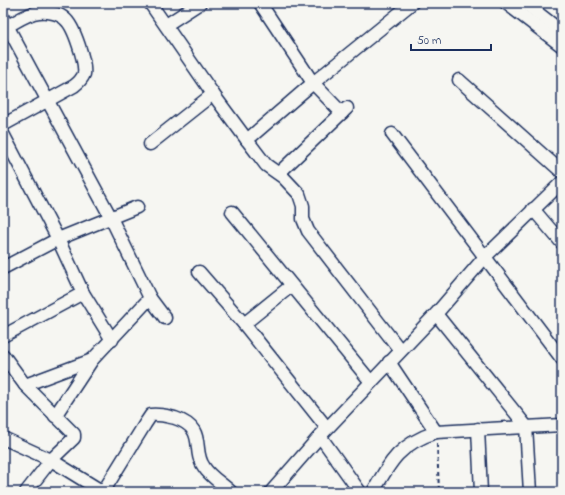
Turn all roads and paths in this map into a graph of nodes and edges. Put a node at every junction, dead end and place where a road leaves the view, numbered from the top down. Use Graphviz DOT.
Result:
graph roads {
  1 [pos="150,3"];
  2 [pos="200,3"];
  3 [pos="260,3"];
  4 [pos="412,3"];
  5 [pos="506,3"];
  6 [pos="525,3"];
  7 [pos="5,22"];
  8 [pos="166,25"];
  9 [pos="562,32"];
  10 [pos="562,46"];
  11 [pos="459,80"];
  12 [pos="313,82"];
  13 [pos="213,94"];
  14 [pos="49,101"];
  15 [pos="3,125"];
  16 [pos="3,134"];
  17 [pos="392,134"];
  18 [pos="247,140"];
  19 [pos="150,144"];
  20 [pos="562,172"];
  21 [pos="279,173"];
  22 [pos="562,182"];
  23 [pos="137,206"];
  24 [pos="533,209"];
  25 [pos="232,212"];
  26 [pos="110,216"];
  27 [pos="58,239"];
  28 [pos="562,243"];
  29 [pos="484,258"];
  30 [pos="3,268"];
  31 [pos="199,272"];
  32 [pos="291,286"];
  33 [pos="84,293"];
  34 [pos="150,298"];
  35 [pos="436,314"];
  36 [pos="165,318"];
  37 [pos="244,324"];
  38 [pos="3,336"];
  39 [pos="112,340"];
  40 [pos="400,350"];
  41 [pos="3,355"];
  42 [pos="562,359"];
  43 [pos="92,360"];
  44 [pos="389,362"];
  45 [pos="371,382"];
  46 [pos="25,385"];
  47 [pos="55,416"];
  48 [pos="562,425"];
  49 [pos="526,426"];
  50 [pos="478,429"];
  51 [pos="323,432"];
  52 [pos="436,432"];
  53 [pos="3,438"];
  54 [pos="51,460"];
  55 [pos="26,492"];
  56 [pos="103,492"];
  57 [pos="231,492"];
  58 [pos="271,492"];
  59 [pos="360,492"];
  60 [pos="373,492"];
  61 [pos="439,492"];
  62 [pos="481,492"];
  63 [pos="530,492"];
  1 -- 8 [label="street"];
  2 -- 8 [label="street"];
  3 -- 12 [label="street"];
  4 -- 12 [label="street"];
  5 -- 10 [label="street"];
  6 -- 9 [label="street"];
  7 -- 14 [label="street"];
  7 -- 14 [label="street"];
  8 -- 13 [label="street"];
  11 -- 20 [label="street"];
  12 -- 18 [label="street"];
  12 -- 21 [label="street"];
  13 -- 18 [label="street"];
  13 -- 19 [label="street"];
  14 -- 15 [label="street"];
  14 -- 26 [label="street"];
  16 -- 27 [label="street"];
  17 -- 29 [label="street"];
  18 -- 21 [label="street"];
  21 -- 40 [label="street"];
  22 -- 24 [label="street"];
  23 -- 26 [label="street"];
  24 -- 28 [label="street"];
  24 -- 29 [label="street"];
  25 -- 32 [label="street"];
  26 -- 27 [label="street"];
  26 -- 34 [label="street"];
  27 -- 30 [label="street"];
  27 -- 33 [label="street"];
  29 -- 35 [label="street"];
  29 -- 42 [label="street"];
  31 -- 37 [label="street"];
  32 -- 37 [label="street"];
  32 -- 45 [label="street"];
  33 -- 38 [label="street"];
  33 -- 39 [label="street"];
  34 -- 36 [label="street"];
  34 -- 39 [label="street"];
  35 -- 40 [label="street"];
  35 -- 49 [label="street"];
  37 -- 51 [label="street"];
  39 -- 43 [label="street"];
  40 -- 44 [label="street"];
  41 -- 46 [label="street"];
  43 -- 46 [label="street"];
  43 -- 47 [label="street"];
  44 -- 45 [label="street"];
  44 -- 52 [label="street"];
  45 -- 51 [label="street"];
  46 -- 47 [label="street"];
  47 -- 54 [label="street"];
  48 -- 49 [label="street"];
  49 -- 50 [label="street"];
  49 -- 63 [label="street"];
  50 -- 52 [label="street"];
  50 -- 62 [label="street"];
  51 -- 58 [label="street"];
  51 -- 59 [label="street"];
  52 -- 60 [label="street"];
  52 -- 61 [label="path"];
  53 -- 54 [label="street"];
  54 -- 55 [label="street"];
  54 -- 56 [label="street"];
  56 -- 57 [label="street"];
}
